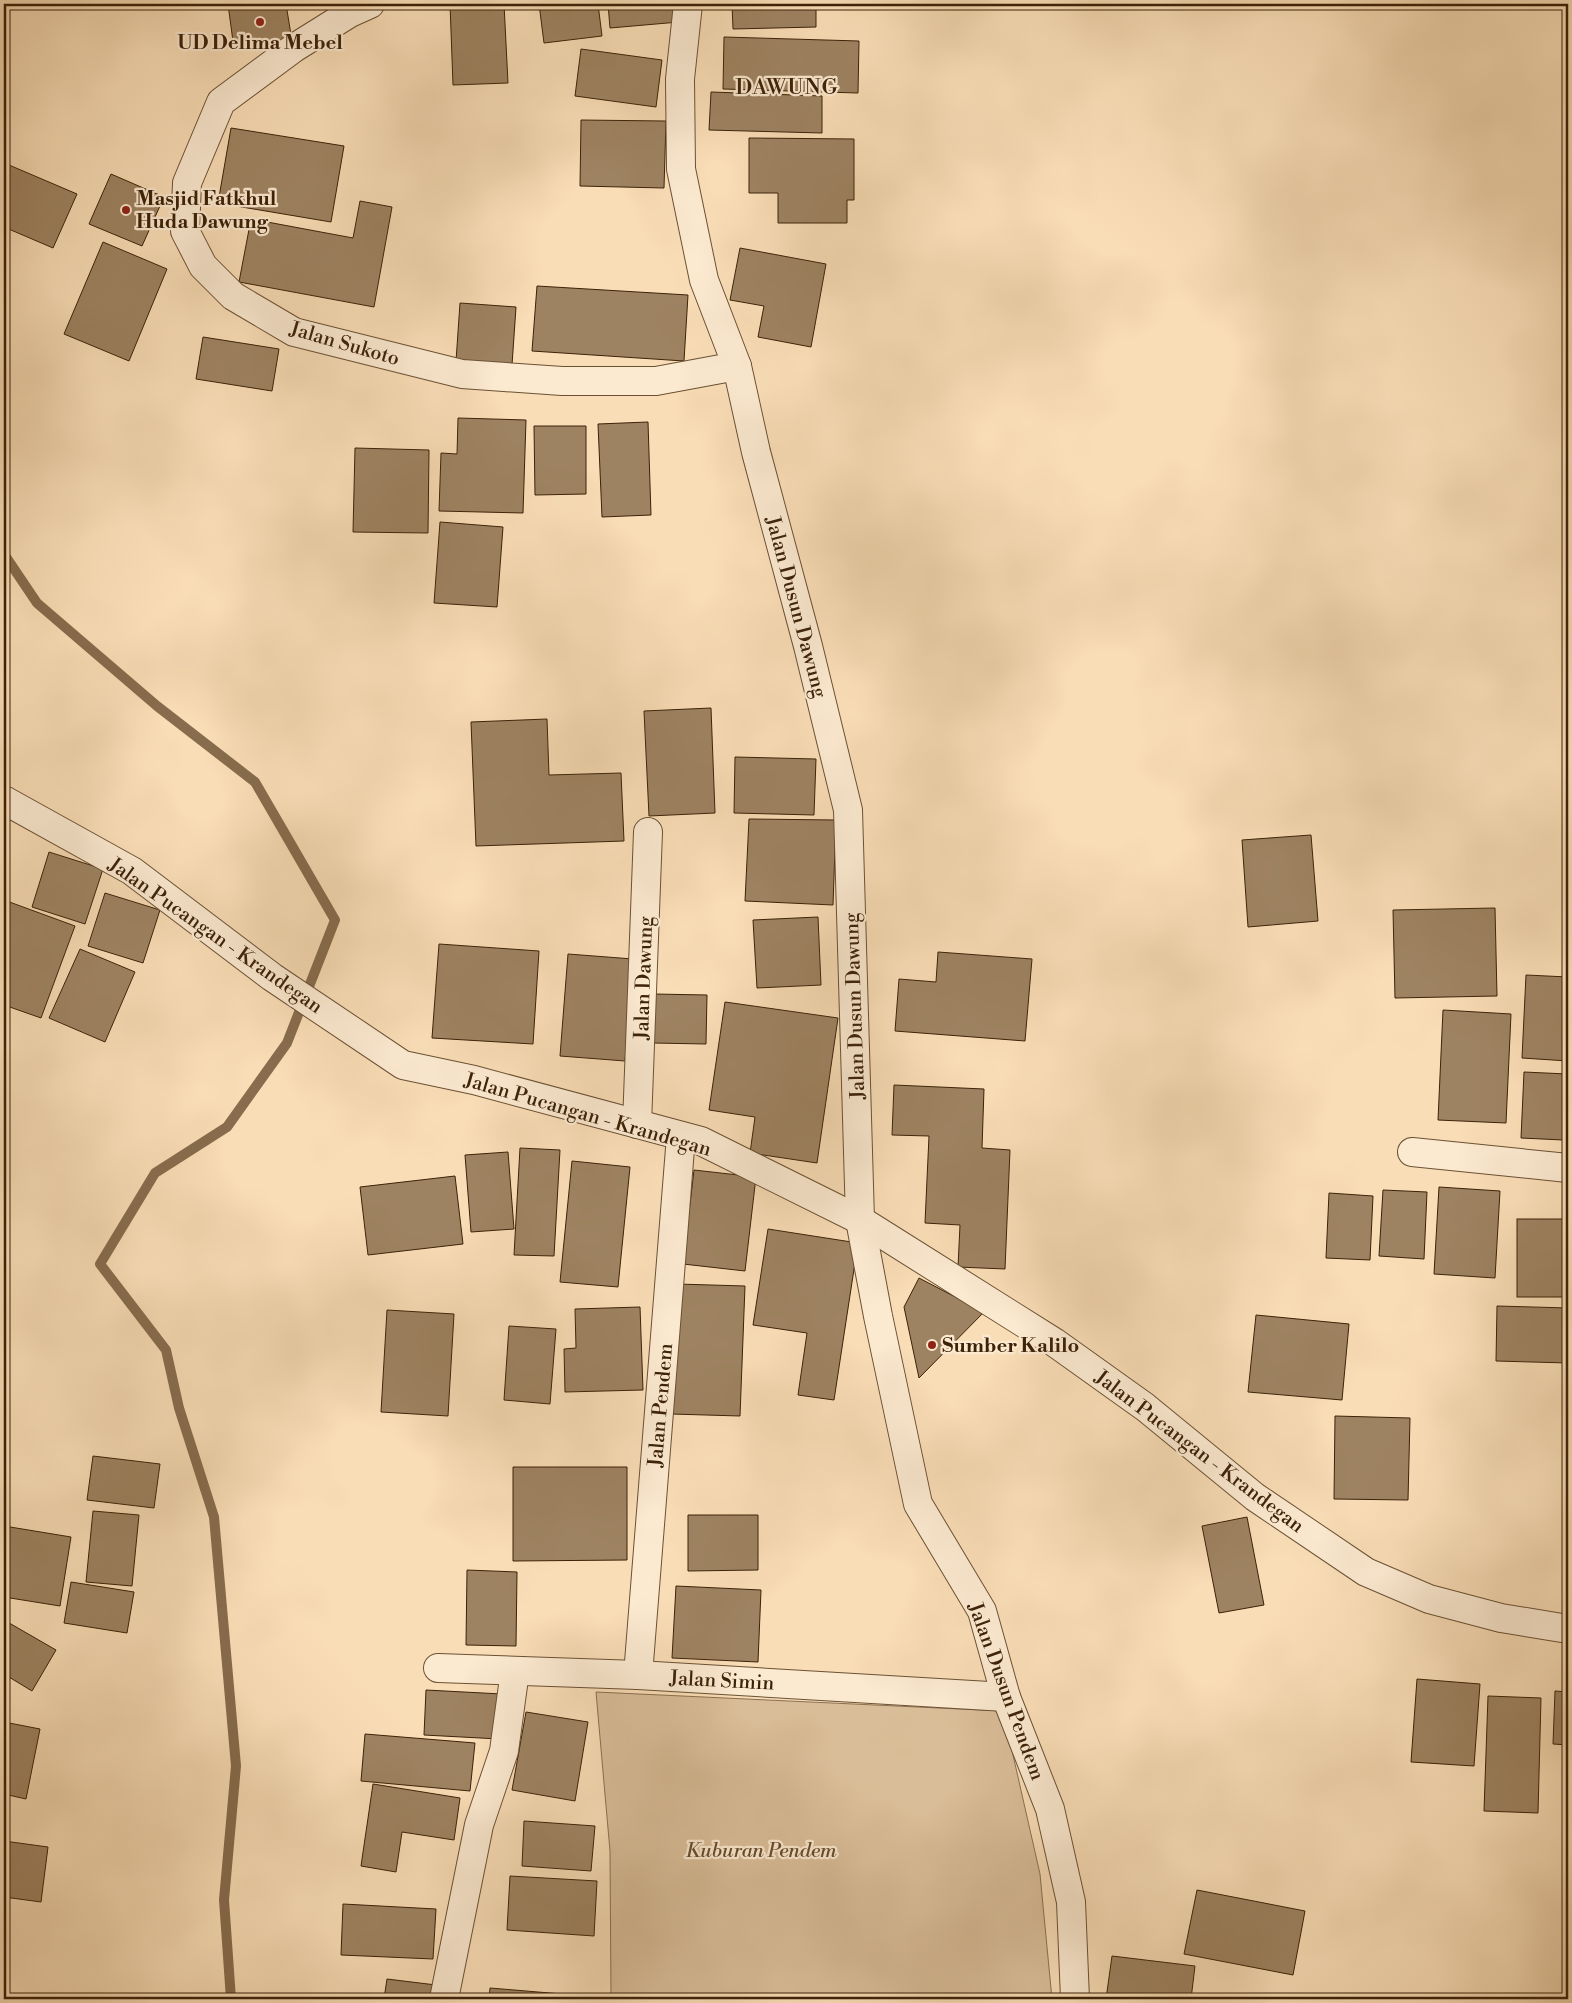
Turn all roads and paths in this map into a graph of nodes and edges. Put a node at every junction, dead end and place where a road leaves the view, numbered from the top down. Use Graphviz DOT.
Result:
graph roads {
  1 [pos="370,4"];
  2 [pos="688,4"];
  3 [pos="737,366"];
  4 [pos="4,800"];
  5 [pos="648,832"];
  6 [pos="637,1124"];
  7 [pos="681,1136"];
  8 [pos="1412,1152"];
  9 [pos="1568,1168"];
  10 [pos="860,1220"];
  11 [pos="1568,1629"];
  12 [pos="438,1668"];
  13 [pos="515,1671"];
  14 [pos="638,1675"];
  15 [pos="1006,1696"];
  16 [pos="444,1999"];
  17 [pos="1075,1999"];
  1 -- 3 [label="street, Jalan Sukoto"];
  2 -- 3 [label="street, Jalan Dusun Dawung"];
  3 -- 10 [label="street, Jalan Dusun Dawung"];
  4 -- 6 [label="street, Jalan Pucangan - Krandegan"];
  5 -- 6 [label="street, Jalan Dawung"];
  6 -- 7 [label="street, Jalan Pucangan - Krandegan"];
  7 -- 10 [label="street, Jalan Pucangan - Krandegan"];
  7 -- 14 [label="street, Jalan Pendem"];
  8 -- 9 [label="street"];
  10 -- 11 [label="street, Jalan Pucangan - Krandegan"];
  10 -- 15 [label="street, Jalan Dusun Pendem"];
  12 -- 13 [label="street, Jalan Simin"];
  13 -- 14 [label="street, Jalan Simin"];
  13 -- 16 [label="street"];
  14 -- 15 [label="street, Jalan Simin"];
  15 -- 17 [label="street, Jalan Dusun Pendem"];
}
